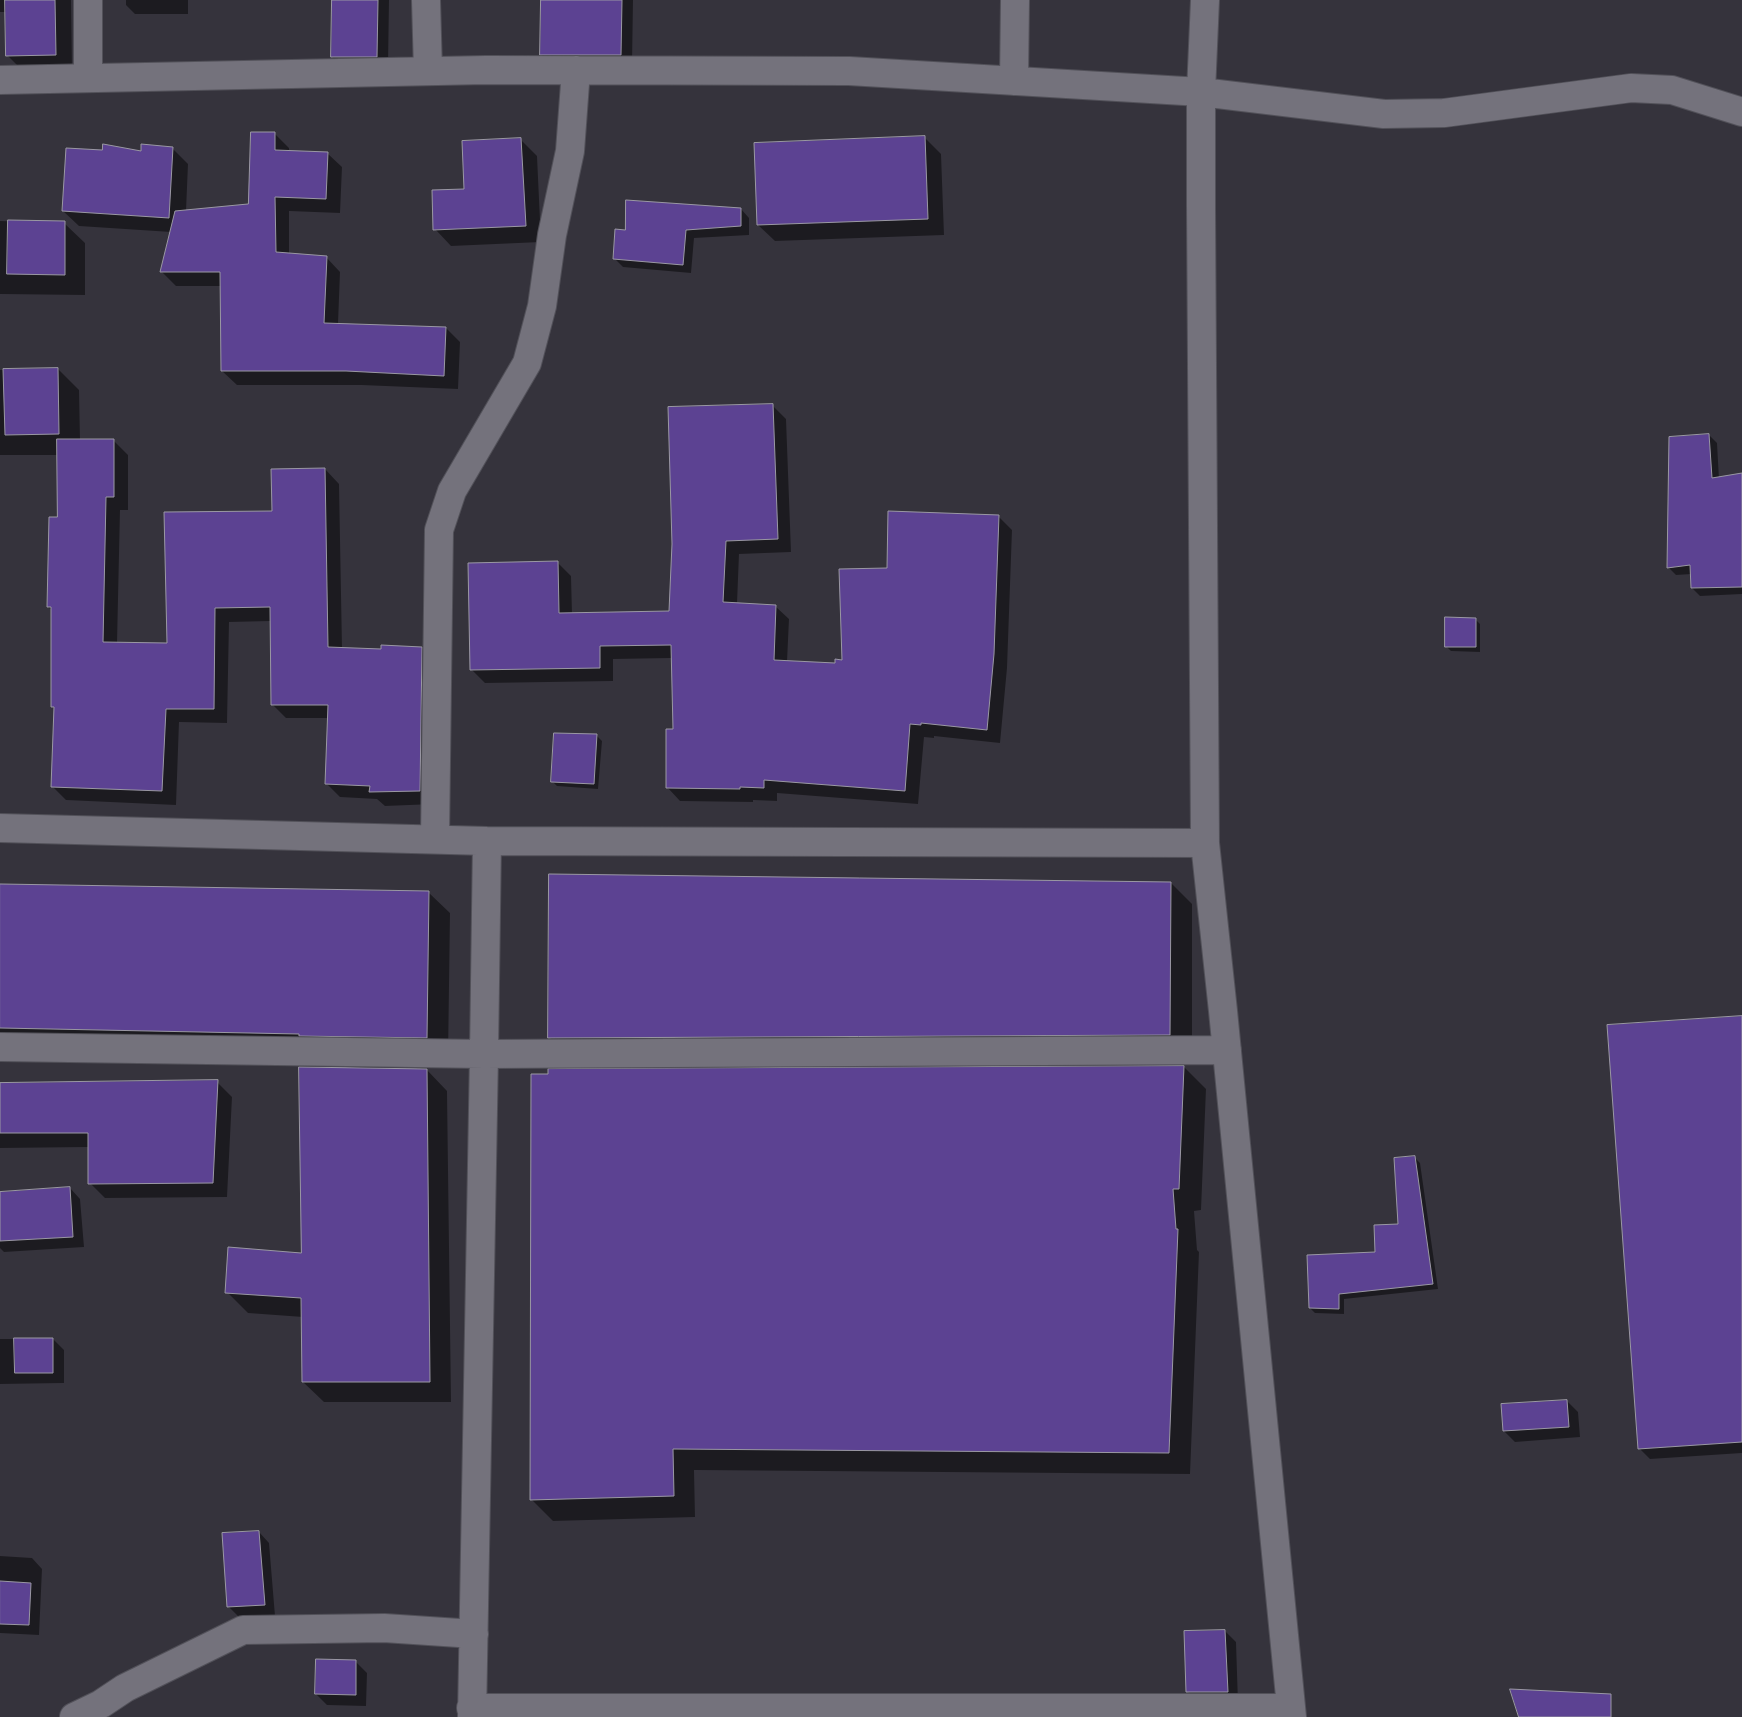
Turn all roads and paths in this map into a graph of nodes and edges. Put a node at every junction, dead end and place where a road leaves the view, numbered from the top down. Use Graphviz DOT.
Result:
graph roads {
  1 [pos="88,0"];
  2 [pos="426,0"];
  3 [pos="1016,0"];
  4 [pos="1205,0"];
  5 [pos="576,70"];
  6 [pos="428,71"];
  7 [pos="88,78"];
  8 [pos="0,80"];
  9 [pos="1014,81"];
  10 [pos="1201,92"];
  11 [pos="1742,112"];
  12 [pos="0,828"];
  13 [pos="435,839"];
  14 [pos="487,841"];
  15 [pos="1205,843"];
  16 [pos="0,1047"];
  17 [pos="1227,1050"];
  18 [pos="484,1054"];
  19 [pos="474,1634"];
  20 [pos="472,1713"];
  21 [pos="937,1713"];
  22 [pos="1291,1713"];
  23 [pos="74,1717"];
  1 -- 7 [label="street"];
  2 -- 6 [label="street"];
  3 -- 9 [label="street"];
  4 -- 10 [label="street"];
  5 -- 6 [label="street"];
  5 -- 9 [label="street"];
  5 -- 13 [label="street"];
  6 -- 7 [label="street"];
  7 -- 8 [label="street"];
  9 -- 10 [label="street"];
  10 -- 11 [label="street"];
  10 -- 15 [label="street"];
  12 -- 13 [label="street"];
  13 -- 14 [label="street"];
  14 -- 15 [label="street"];
  14 -- 18 [label="street"];
  15 -- 17 [label="street"];
  16 -- 18 [label="street"];
  17 -- 18 [label="street"];
  17 -- 22 [label="street"];
  18 -- 19 [label="street"];
  19 -- 20 [label="street"];
  19 -- 23 [label="street"];
  20 -- 21 [label="street"];
  21 -- 22 [label="street"];
}
